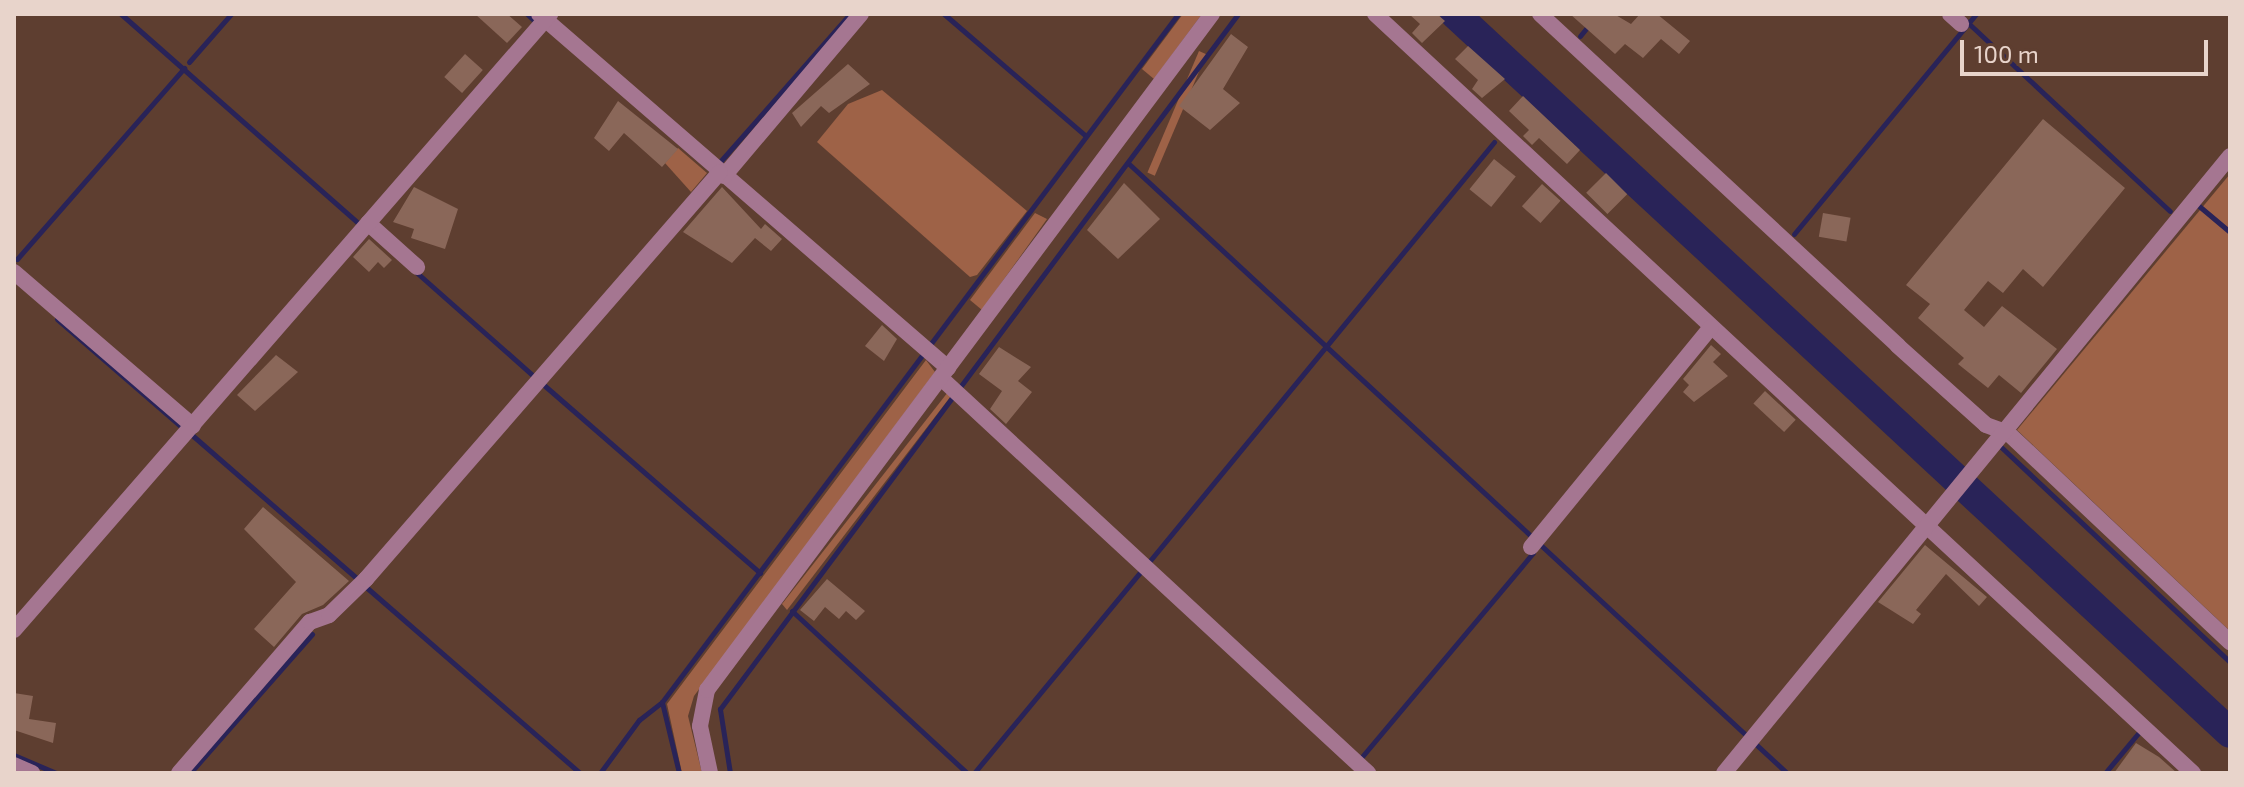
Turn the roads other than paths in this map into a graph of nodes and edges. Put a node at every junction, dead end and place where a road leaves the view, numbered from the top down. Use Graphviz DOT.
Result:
graph roads {
  1 [pos="861,14"];
  2 [pos="1212,14"];
  3 [pos="1375,14"];
  4 [pos="1540,14"];
  5 [pos="545,16"];
  6 [pos="2230,156"];
  7 [pos="718,173"];
  8 [pos="368,223"];
  9 [pos="417,267"];
  10 [pos="14,272"];
  11 [pos="1711,327"];
  12 [pos="951,383"];
  13 [pos="193,426"];
  14 [pos="2001,431"];
  15 [pos="1929,530"];
  16 [pos="1534,544"];
  17 [pos="14,630"];
  18 [pos="2230,642"];
  19 [pos="14,765"];
  20 [pos="32,773"];
  21 [pos="179,773"];
  22 [pos="710,773"];
  23 [pos="1368,773"];
  24 [pos="1724,773"];
  25 [pos="2193,773"];
  1 -- 7 [label="street"];
  2 -- 12 [label="street"];
  3 -- 11 [label="street"];
  4 -- 14 [label="street"];
  5 -- 7 [label="street"];
  5 -- 8 [label="street"];
  6 -- 14 [label="street"];
  7 -- 12 [label="street"];
  7 -- 21 [label="street"];
  8 -- 9 [label="street"];
  8 -- 13 [label="street"];
  10 -- 13 [label="street"];
  11 -- 15 [label="street"];
  11 -- 16 [label="street"];
  12 -- 22 [label="street"];
  12 -- 23 [label="street"];
  13 -- 17 [label="street"];
  14 -- 15 [label="street"];
  14 -- 18 [label="street"];
  15 -- 24 [label="street"];
  15 -- 25 [label="street"];
  19 -- 20 [label="street"];
}
